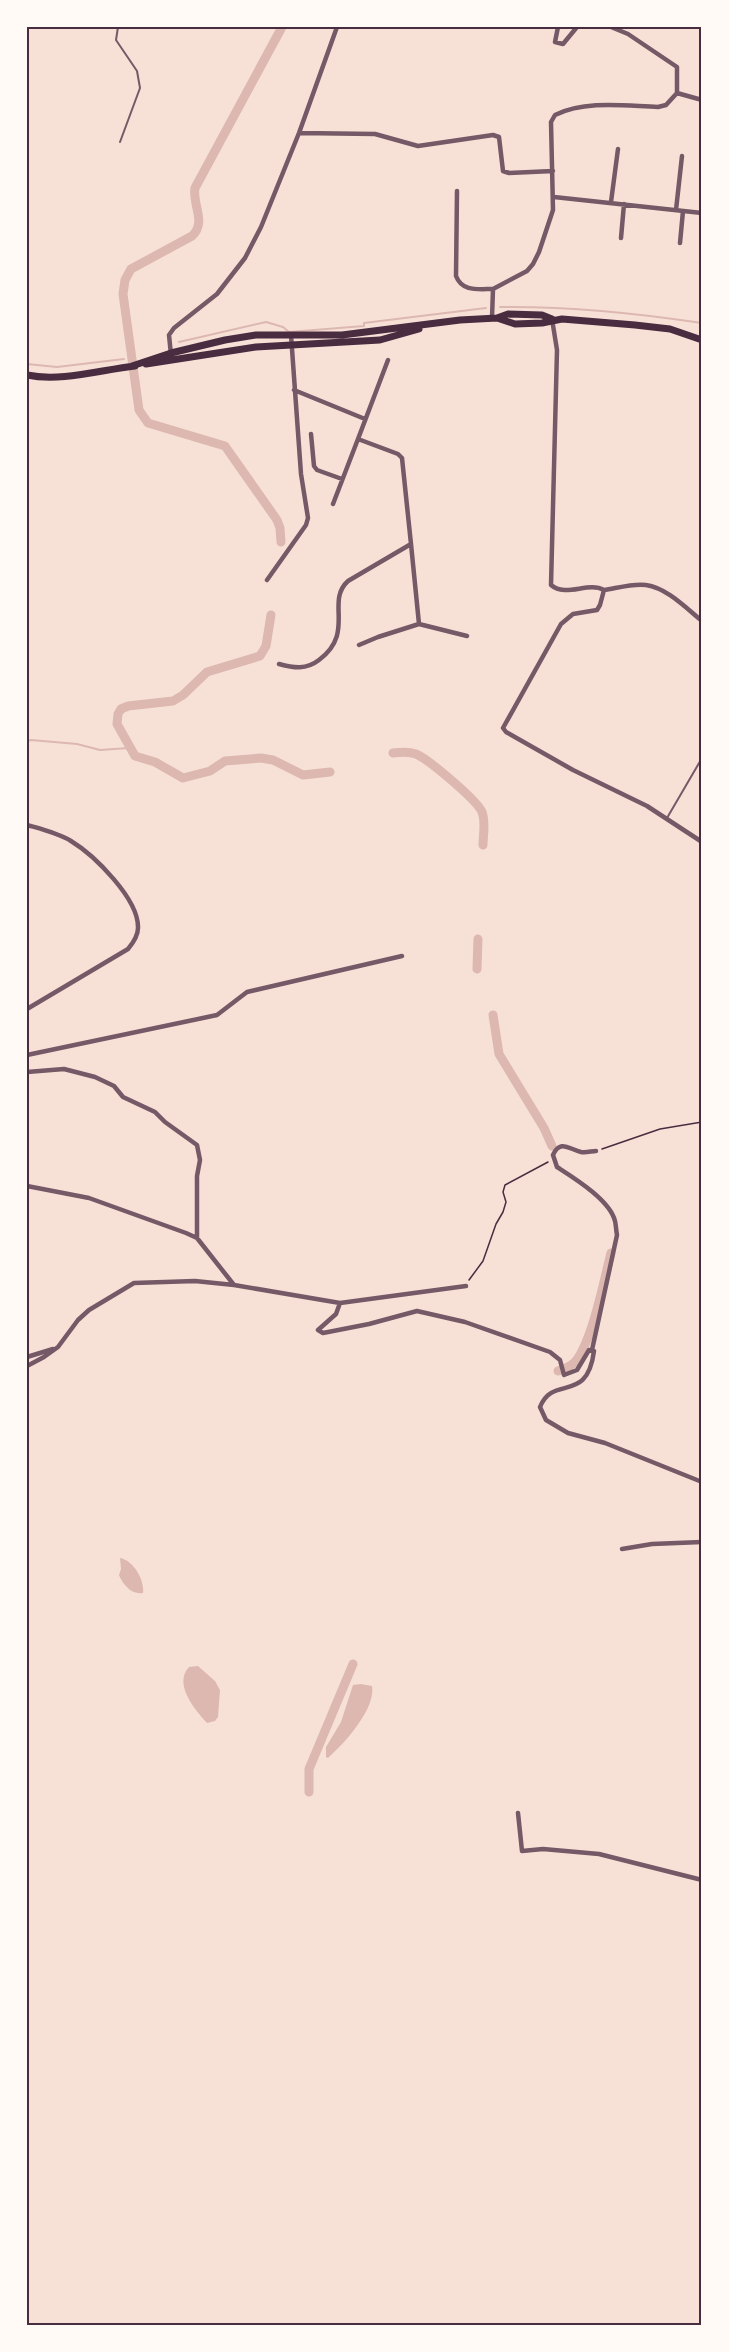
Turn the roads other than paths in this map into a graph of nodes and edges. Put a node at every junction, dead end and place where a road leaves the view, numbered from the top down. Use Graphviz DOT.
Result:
graph roads {
  1 [pos="118,27"];
  2 [pos="337,27"];
  3 [pos="558,27"];
  4 [pos="577,27"];
  5 [pos="611,27"];
  6 [pos="676,93"];
  7 [pos="702,100"];
  8 [pos="299,133"];
  9 [pos="120,142"];
  10 [pos="618,148"];
  11 [pos="682,156"];
  12 [pos="553,171"];
  13 [pos="457,190"];
  14 [pos="554,197"];
  15 [pos="611,202"];
  16 [pos="624,204"];
  17 [pos="676,210"];
  18 [pos="683,211"];
  19 [pos="702,213"];
  20 [pos="621,238"];
  21 [pos="680,243"];
  22 [pos="493,289"];
  23 [pos="495,318"];
  24 [pos="552,319"];
  25 [pos="442,322"];
  26 [pos="291,335"];
  27 [pos="342,335"];
  28 [pos="702,340"];
  29 [pos="342,344"];
  30 [pos="291,346"];
  31 [pos="171,352"];
  32 [pos="388,360"];
  33 [pos="173,361"];
  34 [pos="132,366"];
  35 [pos="27,375"];
  36 [pos="294,390"];
  37 [pos="365,420"];
  38 [pos="310,434"];
  39 [pos="358,439"];
  40 [pos="342,479"];
  41 [pos="333,504"];
  42 [pos="411,544"];
  43 [pos="267,580"];
  44 [pos="604,590"];
  45 [pos="702,621"];
  46 [pos="419,624"];
  47 [pos="467,636"];
  48 [pos="359,645"];
  49 [pos="279,663"];
  50 [pos="702,758"];
  51 [pos="667,818"];
  52 [pos="27,825"];
  53 [pos="702,842"];
  54 [pos="402,956"];
  55 [pos="27,1009"];
  56 [pos="27,1055"];
  57 [pos="27,1072"];
  58 [pos="596,1151"];
  59 [pos="27,1186"];
  60 [pos="197,1238"];
  61 [pos="234,1285"];
  62 [pos="466,1286"];
  63 [pos="340,1303"];
  64 [pos="58,1347"];
  65 [pos="592,1350"];
  66 [pos="27,1357"];
  67 [pos="27,1366"];
  68 [pos="702,1482"];
  69 [pos="702,1542"];
  70 [pos="622,1549"];
  71 [pos="518,1814"];
  72 [pos="702,1880"];
  1 -- 9 [label="lane"];
  2 -- 8 [label="street"];
  3 -- 4 [label="street"];
  5 -- 6 [label="street"];
  6 -- 7 [label="street"];
  6 -- 12 [label="street"];
  8 -- 12 [label="street"];
  8 -- 31 [label="street"];
  10 -- 15 [label="street"];
  11 -- 17 [label="street"];
  12 -- 14 [label="street"];
  13 -- 22 [label="street"];
  14 -- 15 [label="street"];
  14 -- 22 [label="street"];
  15 -- 16 [label="street"];
  16 -- 17 [label="street"];
  16 -- 20 [label="street"];
  17 -- 18 [label="street"];
  18 -- 19 [label="street"];
  18 -- 21 [label="street"];
  22 -- 23 [label="street"];
  23 -- 24 [label="main road"];
  23 -- 25 [label="main road"];
  24 -- 28 [label="main road"];
  24 -- 44 [label="street"];
  25 -- 27 [label="main road"];
  25 -- 29 [label="main road"];
  26 -- 27 [label="main road"];
  26 -- 30 [label="street"];
  26 -- 31 [label="main road"];
  27 -- 29 [label="main road"];
  29 -- 30 [label="main road"];
  30 -- 33 [label="main road"];
  30 -- 36 [label="street"];
  31 -- 33 [label="street"];
  31 -- 34 [label="main road"];
  32 -- 37 [label="street"];
  33 -- 34 [label="main road"];
  34 -- 35 [label="main road"];
  36 -- 37 [label="street"];
  36 -- 43 [label="street"];
  37 -- 39 [label="street"];
  38 -- 40 [label="street"];
  39 -- 40 [label="street"];
  39 -- 42 [label="street"];
  40 -- 41 [label="street"];
  42 -- 46 [label="street"];
  42 -- 49 [label="street"];
  44 -- 45 [label="street"];
  44 -- 51 [label="street"];
  46 -- 47 [label="street"];
  46 -- 48 [label="street"];
  50 -- 51 [label="lane"];
  51 -- 53 [label="street"];
  52 -- 55 [label="street"];
  54 -- 56 [label="street"];
  57 -- 60 [label="street"];
  58 -- 65 [label="street"];
  59 -- 60 [label="street"];
  60 -- 61 [label="street"];
  61 -- 63 [label="street"];
  61 -- 64 [label="street"];
  62 -- 63 [label="street"];
  63 -- 65 [label="street"];
  64 -- 66 [label="street"];
  64 -- 67 [label="street"];
  65 -- 68 [label="street"];
  69 -- 70 [label="street"];
  71 -- 72 [label="street"];
}
